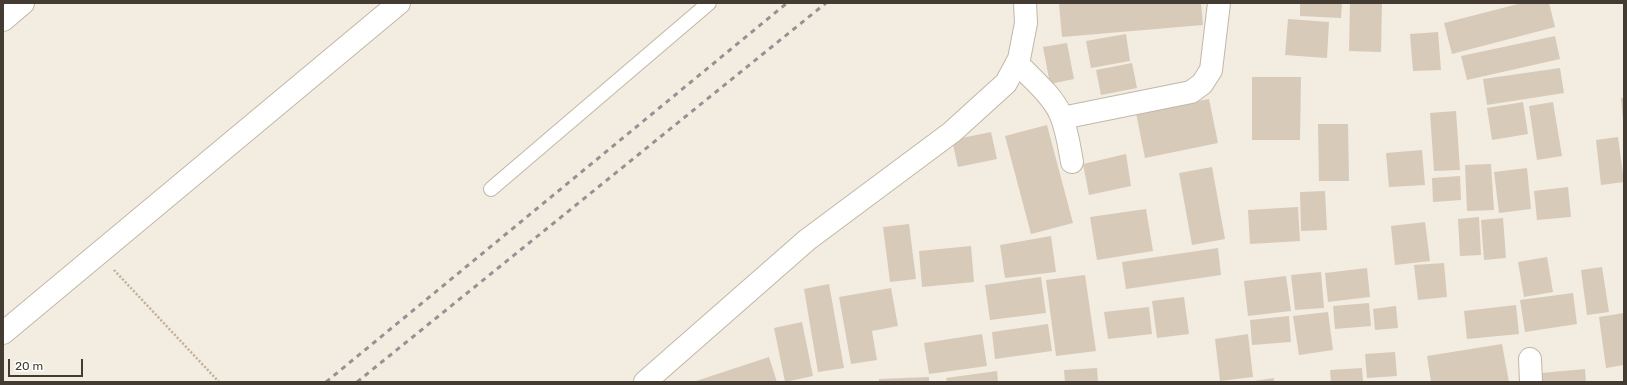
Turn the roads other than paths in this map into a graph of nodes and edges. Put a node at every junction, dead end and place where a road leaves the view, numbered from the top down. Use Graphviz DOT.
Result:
graph roads {
  1 [pos="23,3"];
  2 [pos="399,3"];
  3 [pos="708,3"];
  4 [pos="1024,3"];
  5 [pos="1219,3"];
  6 [pos="3,20"];
  7 [pos="1017,63"];
  8 [pos="1062,118"];
  9 [pos="1072,162"];
  10 [pos="491,189"];
  11 [pos="3,334"];
  12 [pos="1530,359"];
  13 [pos="644,382"];
  14 [pos="1531,382"];
  1 -- 6 [label="street"];
  2 -- 11 [label="street"];
  3 -- 10 [label="lane"];
  4 -- 7 [label="street"];
  5 -- 8 [label="street"];
  7 -- 8 [label="street"];
  7 -- 13 [label="street"];
  8 -- 9 [label="street"];
  12 -- 14 [label="street"];
}
